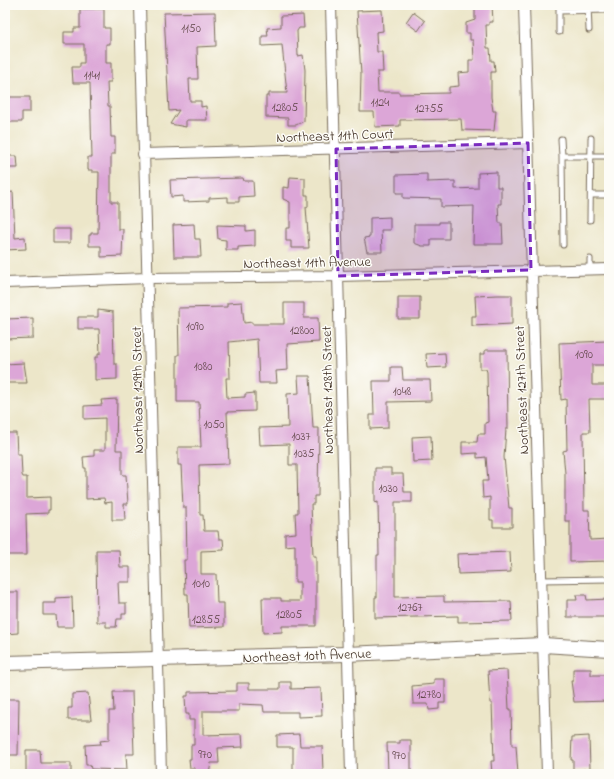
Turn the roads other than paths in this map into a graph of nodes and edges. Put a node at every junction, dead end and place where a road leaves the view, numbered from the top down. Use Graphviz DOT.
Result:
graph roads {
  1 [pos="140,5"];
  2 [pos="331,5"];
  3 [pos="524,5"];
  4 [pos="559,5"];
  5 [pos="588,7"];
  6 [pos="609,10"];
  7 [pos="559,11"];
  8 [pos="589,30"];
  9 [pos="559,32"];
  10 [pos="591,138"];
  11 [pos="562,140"];
  12 [pos="528,143"];
  13 [pos="336,149"];
  14 [pos="144,154"];
  15 [pos="591,155"];
  16 [pos="562,156"];
  17 [pos="609,156"];
  18 [pos="590,195"];
  19 [pos="609,195"];
  20 [pos="590,220"];
  21 [pos="563,245"];
  22 [pos="609,269"];
  23 [pos="531,270"];
  24 [pos="338,276"];
  25 [pos="148,278"];
  26 [pos="5,283"];
  27 [pos="609,579"];
  28 [pos="541,580"];
  29 [pos="543,645"];
  30 [pos="609,649"];
  31 [pos="347,654"];
  32 [pos="158,659"];
  33 [pos="5,664"];
  34 [pos="161,774"];
  35 [pos="351,774"];
  36 [pos="547,774"];
  1 -- 14 [label="street, Northeast 129th Street"];
  2 -- 13 [label="street, Northeast 128th Street"];
  3 -- 12 [label="street, Northeast 127th Street"];
  4 -- 7 [label="lane"];
  5 -- 6 [label="lane"];
  5 -- 7 [label="lane"];
  5 -- 8 [label="lane"];
  7 -- 9 [label="lane"];
  10 -- 15 [label="lane"];
  11 -- 16 [label="lane"];
  12 -- 13 [label="street, Northeast 11th Court"];
  12 -- 23 [label="street, Northeast 127th Street"];
  13 -- 14 [label="street, Northeast 11th Court"];
  13 -- 24 [label="street, Northeast 128th Street"];
  14 -- 25 [label="street, Northeast 129th Street"];
  15 -- 16 [label="lane"];
  15 -- 17 [label="lane"];
  15 -- 18 [label="lane"];
  16 -- 21 [label="lane"];
  18 -- 19 [label="lane"];
  18 -- 20 [label="lane"];
  22 -- 23 [label="street, Northeast 11th Avenue"];
  23 -- 24 [label="street, Northeast 11th Avenue"];
  23 -- 28 [label="street, Northeast 127th Street"];
  24 -- 25 [label="street, Northeast 11th Avenue"];
  24 -- 31 [label="street, Northeast 128th Street"];
  25 -- 26 [label="street, Northeast 11th Avenue"];
  25 -- 32 [label="street, Northeast 129th Street"];
  27 -- 28 [label="lane"];
  28 -- 29 [label="street, Northeast 127th Street"];
  29 -- 30 [label="street, Northeast 10th Avenue"];
  29 -- 31 [label="street, Northeast 10th Avenue"];
  29 -- 36 [label="street, Northeast 127th Street"];
  31 -- 32 [label="street, Northeast 10th Avenue"];
  31 -- 35 [label="street, Northeast 128th Street"];
  32 -- 33 [label="street, Northeast 10th Avenue"];
  32 -- 34 [label="street, Northeast 129th Street"];
}
